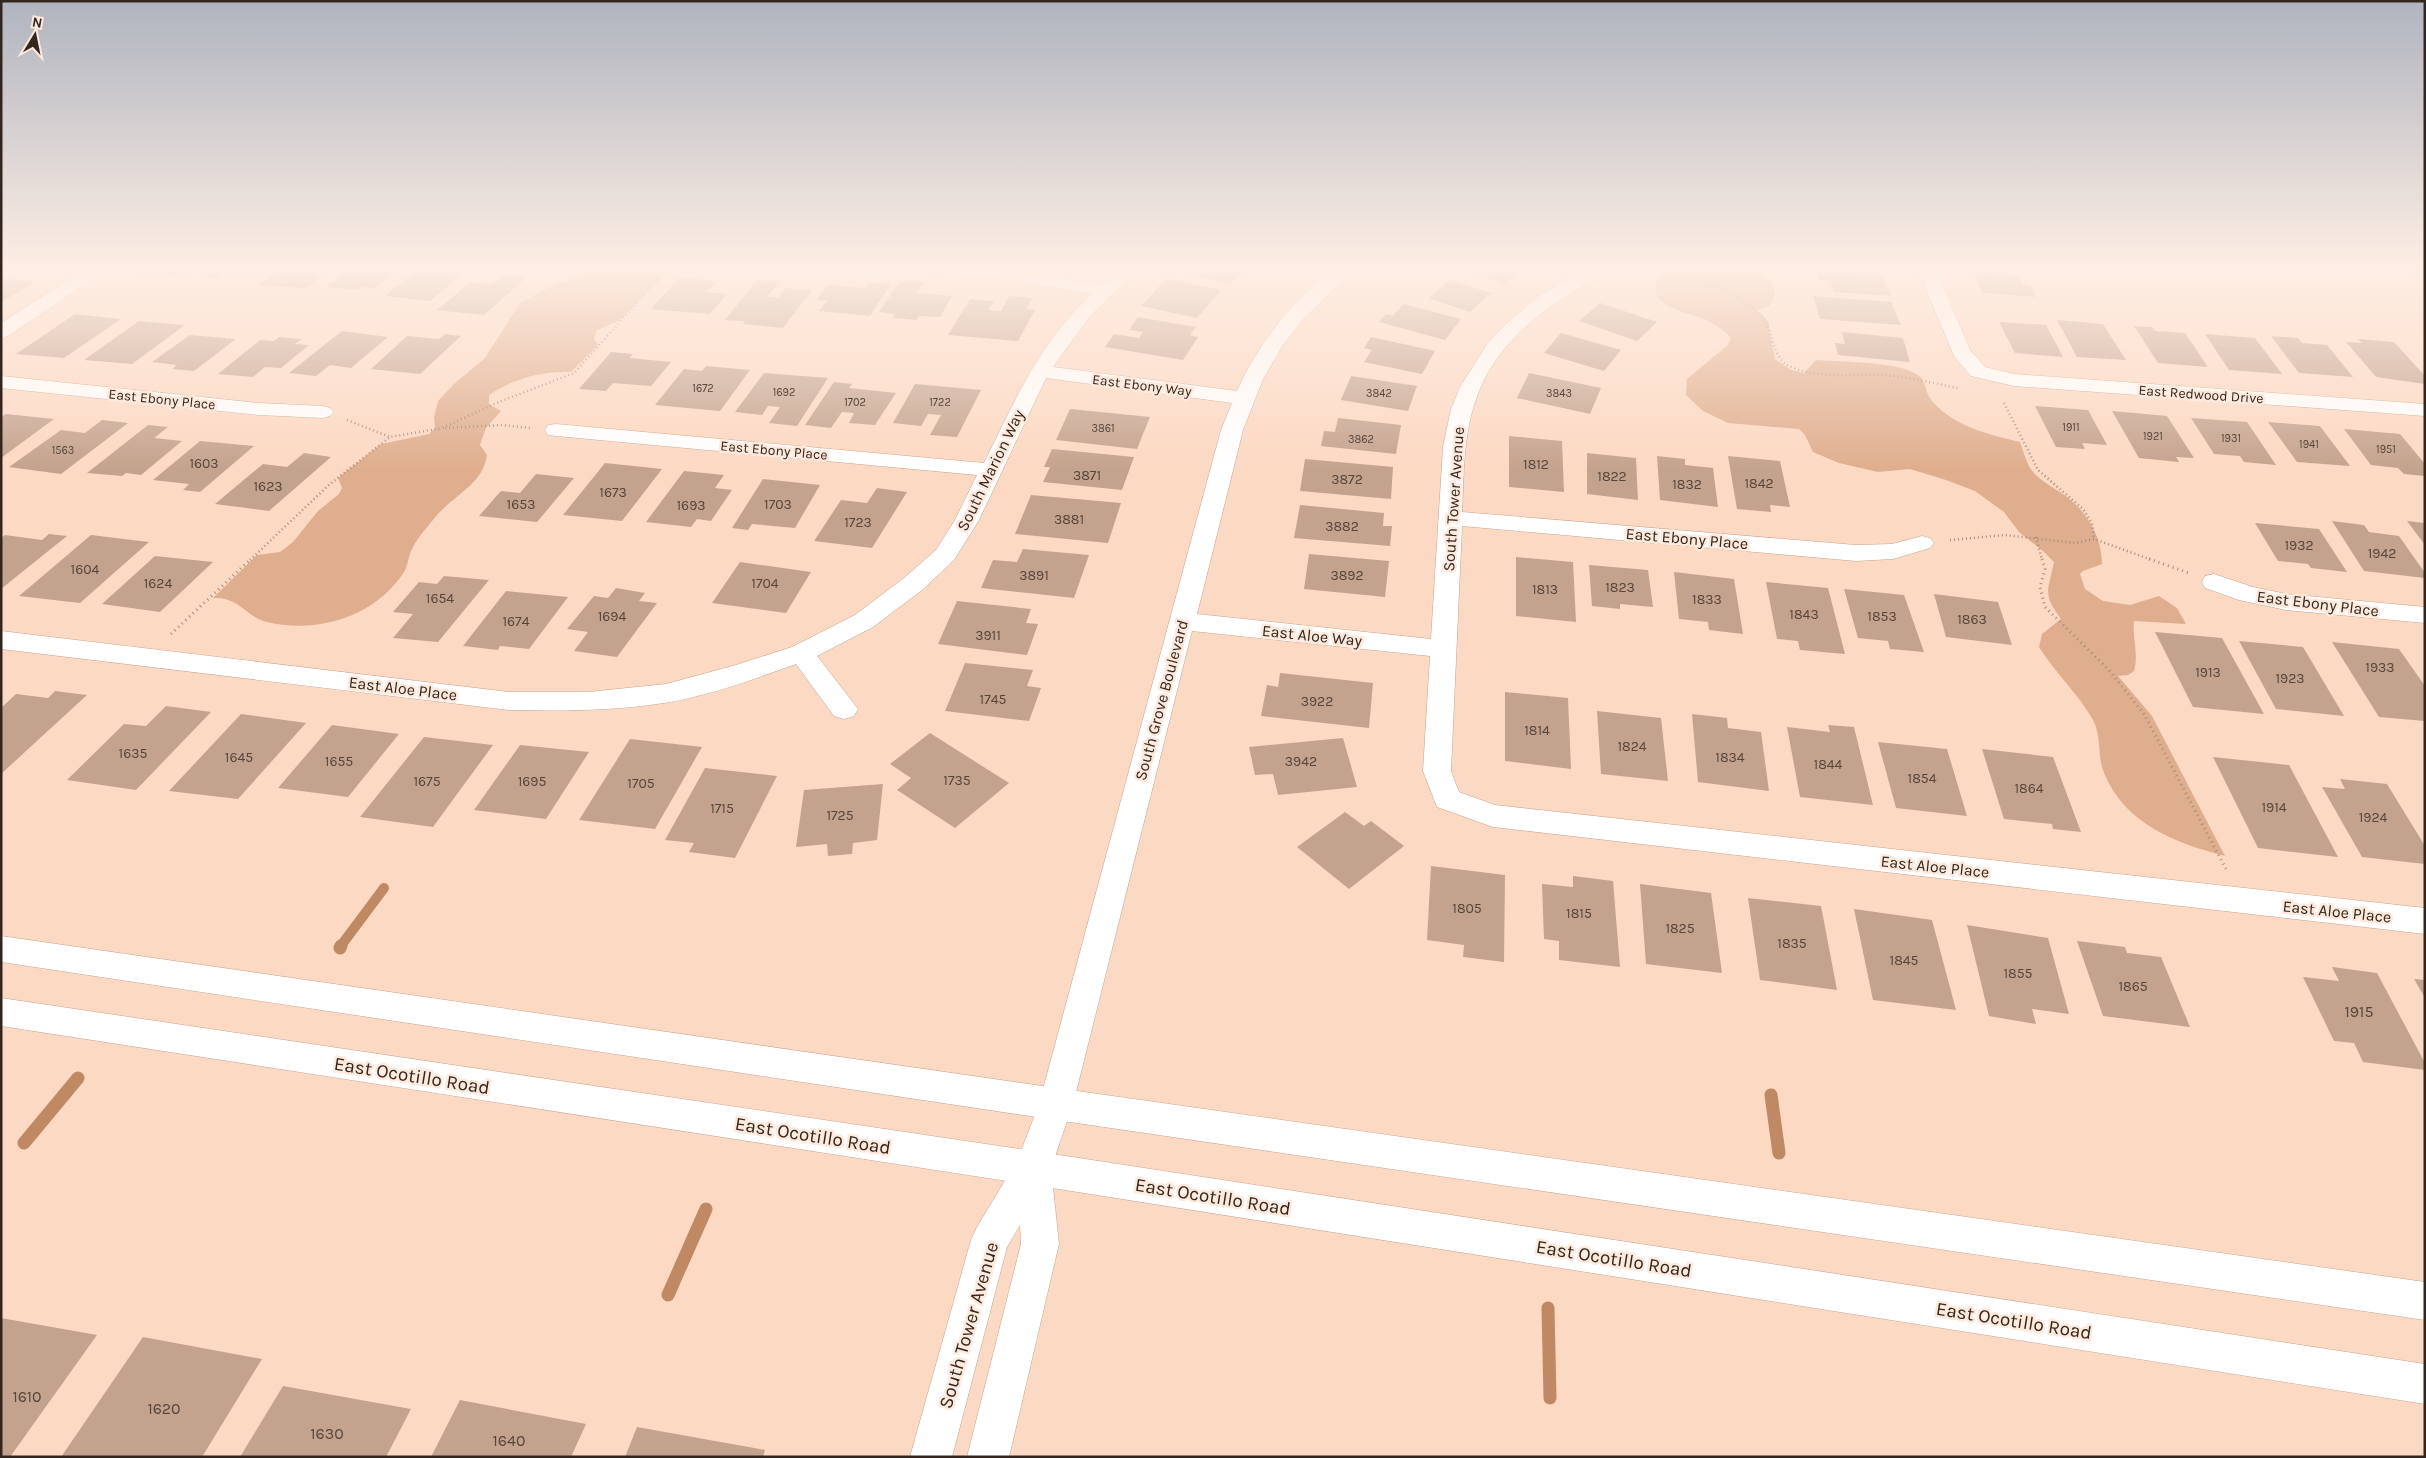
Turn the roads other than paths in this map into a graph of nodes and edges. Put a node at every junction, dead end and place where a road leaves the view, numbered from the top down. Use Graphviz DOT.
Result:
graph roads {
  1 [pos="1068,333"];
  2 [pos="1282,333"];
  3 [pos="1509,333"];
  4 [pos="1953,333"];
  5 [pos="1039,372"];
  6 [pos="1,382"];
  7 [pos="1244,398"];
  8 [pos="2425,410"];
  9 [pos="323,412"];
  10 [pos="556,430"];
  11 [pos="991,470"];
  12 [pos="1451,518"];
  13 [pos="1922,543"];
  14 [pos="2214,582"];
  15 [pos="2425,615"];
  16 [pos="1181,621"];
  17 [pos="1,640"];
  18 [pos="1443,649"];
  19 [pos="801,653"];
  20 [pos="844,709"];
  21 [pos="1447,800"];
  22 [pos="2425,921"];
  23 [pos="1,948"];
  24 [pos="1,1012"];
  25 [pos="1056,1104"];
  26 [pos="1033,1168"];
  27 [pos="2425,1301"];
  28 [pos="2425,1384"];
  29 [pos="931,1457"];
  30 [pos="988,1457"];
  1 -- 5 [label="street, South Marion Way"];
  2 -- 7 [label="street, South Grove Boulevard"];
  3 -- 12 [label="street, South Tower Avenue"];
  4 -- 8 [label="street, East Redwood Drive"];
  5 -- 7 [label="street, East Ebony Way"];
  5 -- 11 [label="street, South Marion Way"];
  6 -- 9 [label="street, East Ebony Place"];
  7 -- 16 [label="street, South Grove Boulevard"];
  10 -- 11 [label="street, East Ebony Place"];
  11 -- 19 [label="street, South Marion Way"];
  12 -- 13 [label="street, East Ebony Place"];
  12 -- 18 [label="street, South Tower Avenue"];
  14 -- 15 [label="street, East Ebony Place"];
  16 -- 18 [label="street, East Aloe Way"];
  16 -- 25 [label="street, South Grove Boulevard"];
  17 -- 19 [label="street, East Aloe Place"];
  18 -- 21 [label="street, South Tower Avenue"];
  19 -- 20 [label="street"];
  21 -- 22 [label="street, East Aloe Place"];
  23 -- 25 [label="street"];
  24 -- 26 [label="street, East Ocotillo Road"];
  25 -- 26 [label="street, South Grove Boulevard"];
  25 -- 27 [label="street"];
  26 -- 28 [label="street, East Ocotillo Road"];
  26 -- 29 [label="street, South Tower Avenue"];
  26 -- 30 [label="street"];
}
